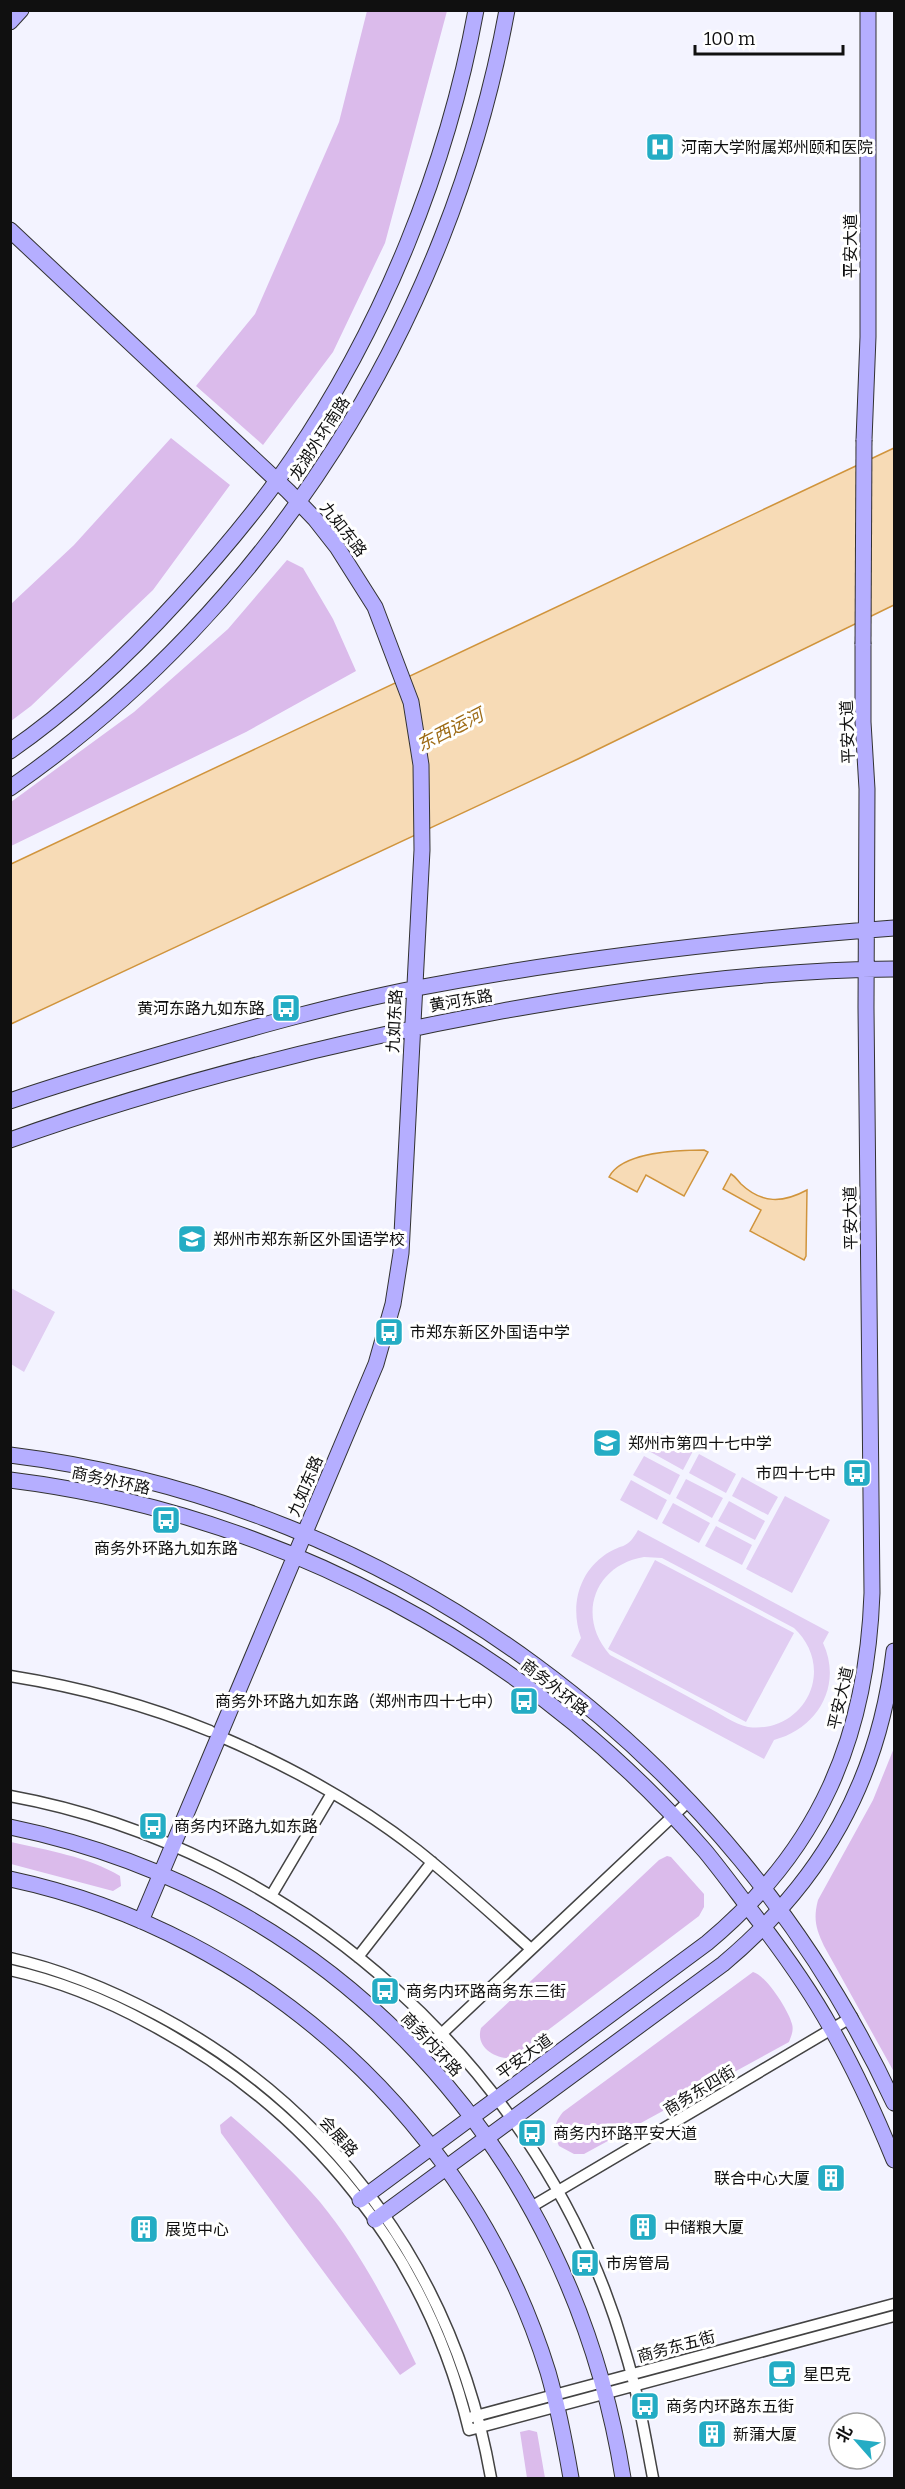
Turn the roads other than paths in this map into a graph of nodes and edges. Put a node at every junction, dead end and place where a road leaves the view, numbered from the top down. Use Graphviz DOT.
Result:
graph roads {
  1 [pos="21,10"];
  2 [pos="476,10"];
  3 [pos="507,10"];
  4 [pos="868,10"];
  5 [pos="10,22"];
  6 [pos="10,230"];
  7 [pos="10,244"];
  8 [pos="274,484"];
  9 [pos="296,506"];
  10 [pos="10,751"];
  11 [pos="10,788"];
  12 [pos="894,928"];
  13 [pos="866,930"];
  14 [pos="866,969"];
  15 [pos="894,969"];
  16 [pos="409,990"];
  17 [pos="407,1028"];
  18 [pos="10,1101"];
  19 [pos="10,1140"];
  20 [pos="10,1455"];
  21 [pos="10,1480"];
  22 [pos="300,1532"];
  23 [pos="291,1554"];
  24 [pos="894,1651"];
  25 [pos="10,1676"];
  26 [pos="215,1733"];
  27 [pos="332,1792"];
  28 [pos="10,1796"];
  29 [pos="690,1800"];
  30 [pos="672,1816"];
  31 [pos="10,1827"];
  32 [pos="168,1844"];
  33 [pos="432,1862"];
  34 [pos="156,1872"];
  35 [pos="10,1879"];
  36 [pos="764,1889"];
  37 [pos="271,1896"];
  38 [pos="748,1907"];
  39 [pos="780,1911"];
  40 [pos="137,1919"];
  41 [pos="764,1928"];
  42 [pos="531,1949"];
  43 [pos="358,1956"];
  44 [pos="10,1958"];
  45 [pos="10,1970"];
  46 [pos="852,2017"];
  47 [pos="831,2028"];
  48 [pos="441,2034"];
  49 [pos="419,2055"];
  50 [pos="497,2099"];
  51 [pos="894,2103"];
  52 [pos="472,2117"];
  53 [pos="512,2119"];
  54 [pos="488,2137"];
  55 [pos="432,2147"];
  56 [pos="894,2160"];
  57 [pos="447,2167"];
  58 [pos="557,2192"];
  59 [pos="365,2197"];
  60 [pos="531,2207"];
  61 [pos="379,2217"];
  62 [pos="894,2304"];
  63 [pos="894,2316"];
  64 [pos="633,2379"];
  65 [pos="604,2387"];
  66 [pos="555,2400"];
  67 [pos="473,2422"];
  68 [pos="491,2478"];
  69 [pos="571,2478"];
  70 [pos="623,2478"];
  71 [pos="652,2478"];
  1 -- 5 [label="main road"];
  2 -- 8 [label="main road, 龙湖外环南路"];
  3 -- 9 [label="main road, 龙湖外环南路"];
  4 -- 13 [label="main road, 平安大道, bridge"];
  6 -- 8 [label="main road, 九如东路"];
  7 -- 8 [label="main road, 九如东路"];
  8 -- 9 [label="main road, 九如东路"];
  8 -- 10 [label="main road, 龙湖外环南路"];
  9 -- 11 [label="main road, 龙湖外环南路"];
  9 -- 16 [label="main road, 九如东路"];
  12 -- 13 [label="main road, 黄河东路"];
  13 -- 14 [label="main road, 平安大道"];
  13 -- 16 [label="main road, 黄河东路"];
  14 -- 15 [label="main road, 黄河东路"];
  14 -- 17 [label="main road, 黄河东路"];
  14 -- 36 [label="main road, 平安大道"];
  16 -- 17 [label="main road, 九如东路"];
  16 -- 18 [label="main road, 黄河东路"];
  17 -- 19 [label="main road, 黄河东路"];
  17 -- 22 [label="main road, 九如东路"];
  20 -- 22 [label="main road, 商务外环路"];
  21 -- 23 [label="main road, 商务外环路"];
  22 -- 23 [label="main road, 九如东路"];
  22 -- 29 [label="main road, 商务外环路"];
  23 -- 26 [label="main road, 九如东路"];
  23 -- 30 [label="main road, 商务外环路"];
  24 -- 39 [label="main road"];
  25 -- 26 [label="street"];
  26 -- 27 [label="street"];
  26 -- 32 [label="main road, 九如东路"];
  27 -- 33 [label="street"];
  27 -- 37 [label="street"];
  28 -- 32 [label="street"];
  29 -- 30 [label="street"];
  29 -- 36 [label="main road, 商务外环路"];
  30 -- 38 [label="main road, 商务外环路"];
  30 -- 42 [label="street"];
  31 -- 34 [label="main road, 商务内环路"];
  32 -- 34 [label="main road, 九如东路"];
  32 -- 37 [label="street"];
  33 -- 42 [label="street"];
  33 -- 43 [label="street"];
  34 -- 40 [label="main road, 九如东路"];
  34 -- 49 [label="main road, 商务内环路"];
  35 -- 40 [label="main road"];
  36 -- 38 [label="main road, 平安大道"];
  36 -- 39 [label="main road, 商务外环路"];
  37 -- 43 [label="street"];
  38 -- 41 [label="main road, 商务外环路"];
  38 -- 50 [label="main road, 平安大道"];
  39 -- 41 [label="main road"];
  39 -- 46 [label="main road, 商务外环路"];
  40 -- 55 [label="main road"];
  41 -- 47 [label="main road, 商务外环路"];
  41 -- 53 [label="main road"];
  42 -- 48 [label="street"];
  43 -- 48 [label="street"];
  44 -- 59 [label="street, 会展路"];
  45 -- 59 [label="street, 会展路"];
  46 -- 47 [label="street, 商务东四街"];
  46 -- 51 [label="main road, 商务外环路"];
  47 -- 56 [label="main road, 商务外环路"];
  47 -- 58 [label="street, 商务东四街"];
  48 -- 49 [label="street"];
  48 -- 50 [label="street"];
  49 -- 52 [label="main road, 商务内环路"];
  50 -- 52 [label="main road, 平安大道"];
  50 -- 53 [label="street"];
  52 -- 54 [label="main road, 商务内环路"];
  52 -- 55 [label="main road, 平安大道"];
  53 -- 54 [label="main road"];
  53 -- 58 [label="street"];
  54 -- 57 [label="main road"];
  54 -- 60 [label="main road, 商务内环路"];
  55 -- 57 [label="main road"];
  55 -- 59 [label="main road, 平安大道"];
  57 -- 61 [label="main road"];
  57 -- 66 [label="main road"];
  58 -- 60 [label="street, 商务东四街"];
  58 -- 64 [label="street"];
  59 -- 61 [label="street, 会展路"];
  60 -- 65 [label="main road, 商务内环路"];
  61 -- 67 [label="street, 会展路"];
  62 -- 64 [label="street, 商务东五街"];
  63 -- 64 [label="street, 商务东五街"];
  64 -- 65 [label="street, 商务东五街"];
  64 -- 71 [label="street"];
  65 -- 66 [label="street, 商务东五街"];
  65 -- 70 [label="main road, 商务内环路"];
  66 -- 67 [label="street, 商务东五街"];
  66 -- 69 [label="main road"];
  67 -- 68 [label="street, 会展路"];
}
